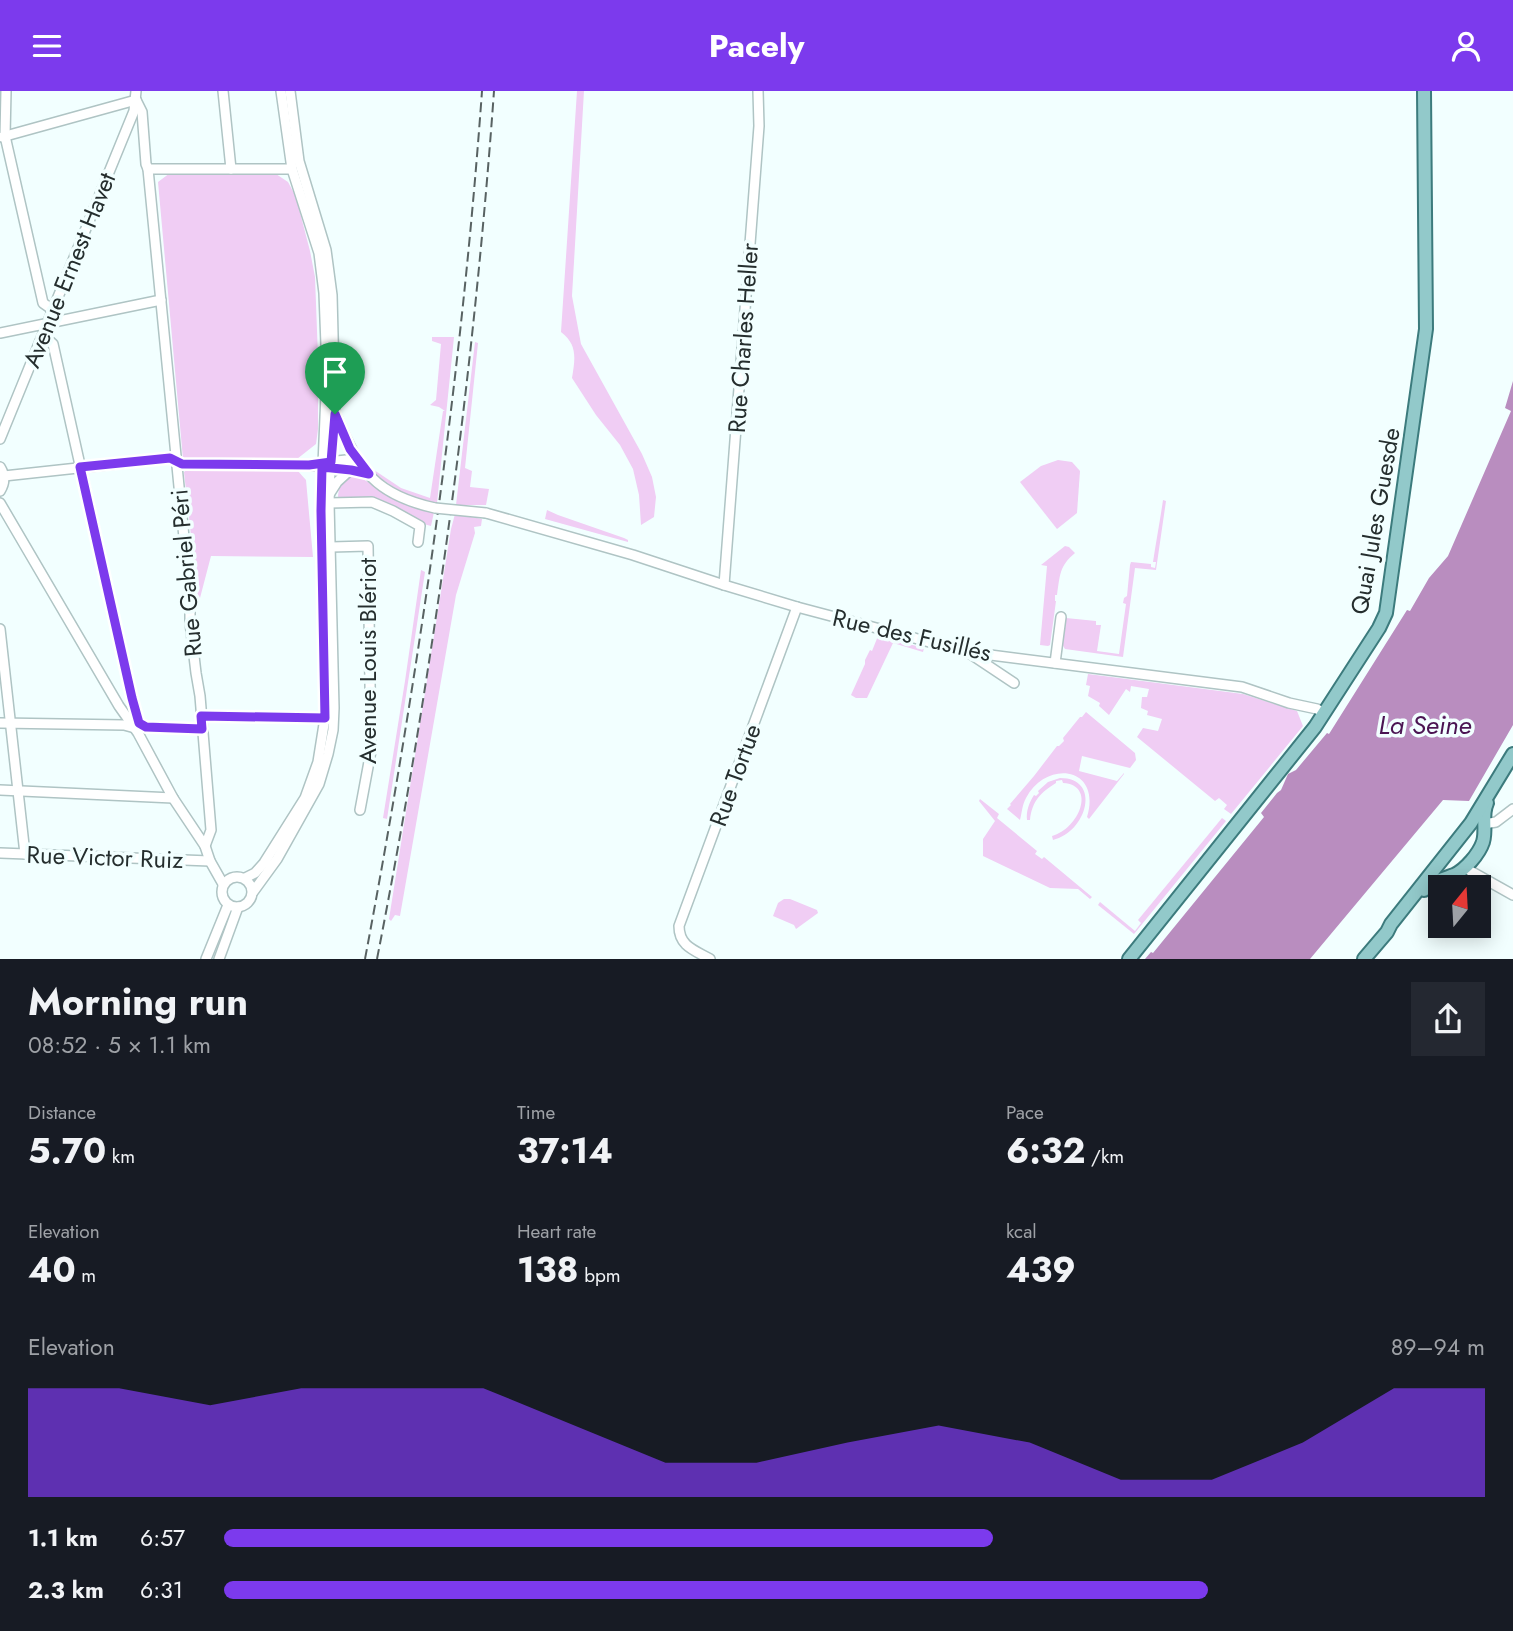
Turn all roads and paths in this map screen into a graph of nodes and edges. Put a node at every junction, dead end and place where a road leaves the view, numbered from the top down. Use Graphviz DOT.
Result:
graph roads {
  1 [pos="6,91"];
  2 [pos="223,91"];
  3 [pos="281,91"];
  4 [pos="290,91"];
  5 [pos="758,91"];
  6 [pos="1424,91"];
  7 [pos="136,95"];
  8 [pos="3,137"];
  9 [pos="148,169"];
  10 [pos="231,169"];
  11 [pos="292,169"];
  12 [pos="160,300"];
  13 [pos="53,310"];
  14 [pos="48,323"];
  15 [pos="0,333"];
  16 [pos="43,335"];
  17 [pos="335,414"];
  18 [pos="0,439"];
  19 [pos="176,461"];
  20 [pos="359,462"];
  21 [pos="326,465"];
  22 [pos="80,467"];
  23 [pos="351,470"];
  24 [pos="2,471"];
  25 [pos="369,474"];
  26 [pos="0,491"];
  27 [pos="329,498"];
  28 [pos="0,503"];
  29 [pos="418,542"];
  30 [pos="331,547"];
  31 [pos="724,585"];
  32 [pos="797,607"];
  33 [pos="1061,617"];
  34 [pos="0,629"];
  35 [pos="967,652"];
  36 [pos="998,656"];
  37 [pos="1055,663"];
  38 [pos="998,673"];
  39 [pos="1014,683"];
  40 [pos="132,698"];
  41 [pos="1297,704"];
  42 [pos="120,706"];
  43 [pos="1324,713"];
  44 [pos="201,716"];
  45 [pos="325,718"];
  46 [pos="5,723"];
  47 [pos="1316,725"];
  48 [pos="146,727"];
  49 [pos="135,728"];
  50 [pos="202,729"];
  51 [pos="1513,754"];
  52 [pos="1513,761"];
  53 [pos="0,790"];
  54 [pos="19,792"];
  55 [pos="173,798"];
  56 [pos="1513,809"];
  57 [pos="360,810"];
  58 [pos="1484,824"];
  59 [pos="1458,839"];
  60 [pos="205,846"];
  61 [pos="0,853"];
  62 [pos="24,854"];
  63 [pos="1476,854"];
  64 [pos="210,861"];
  65 [pos="1460,871"];
  66 [pos="245,878"];
  67 [pos="223,884"];
  68 [pos="253,892"];
  69 [pos="1513,895"];
  70 [pos="233,906"];
  71 [pos="1387,932"];
  72 [pos="1370,957"];
  73 [pos="206,959"];
  74 [pos="219,959"];
  75 [pos="710,959"];
  76 [pos="1129,959"];
  1 -- 8 [label="street"];
  2 -- 10 [label="street"];
  3 -- 11 [label="street"];
  4 -- 17 [label="street"];
  5 -- 31 [label="street, Rue Charles Heller"];
  6 -- 43 [label="main road, Quai Jules Guesde"];
  7 -- 8 [label="street"];
  7 -- 9 [label="street, Rue Gabriel Péri"];
  7 -- 13 [label="street, Avenue Ernest Havet"];
  8 -- 13 [label="street"];
  9 -- 10 [label="street"];
  9 -- 12 [label="street, Rue Gabriel Péri"];
  10 -- 11 [label="street"];
  11 -- 21 [label="street"];
  12 -- 14 [label="street"];
  12 -- 19 [label="street, Rue Gabriel Péri"];
  13 -- 14 [label="street, Avenue Ernest Havet"];
  14 -- 15 [label="street"];
  14 -- 16 [label="street, Avenue Ernest Havet"];
  16 -- 18 [label="street, Avenue Ernest Havet"];
  16 -- 22 [label="street"];
  17 -- 20 [label="street"];
  17 -- 21 [label="street"];
  19 -- 21 [label="street"];
  19 -- 22 [label="street"];
  19 -- 44 [label="street, Rue Gabriel Péri"];
  20 -- 21 [label="street"];
  20 -- 25 [label="street"];
  21 -- 23 [label="street"];
  21 -- 27 [label="street"];
  21 -- 45 [label="street"];
  22 -- 24 [label="street"];
  22 -- 40 [label="street"];
  23 -- 25 [label="street"];
  23 -- 27 [label="street"];
  24 -- 26 [label="street"];
  25 -- 31 [label="street, Rue des Fusillés, bridge"];
  27 -- 29 [label="street"];
  27 -- 30 [label="street"];
  28 -- 42 [label="street"];
  30 -- 57 [label="street, Avenue Louis Blériot"];
  30 -- 68 [label="street"];
  31 -- 32 [label="street, Rue des Fusillés"];
  32 -- 35 [label="street, Rue des Fusillés"];
  32 -- 75 [label="street, Rue Tortue"];
  33 -- 37 [label="street"];
  34 -- 46 [label="street"];
  35 -- 36 [label="street, Rue des Fusillés"];
  35 -- 38 [label="street"];
  36 -- 37 [label="street, Rue des Fusillés"];
  36 -- 38 [label="street"];
  37 -- 41 [label="street, Rue des Fusillés"];
  38 -- 39 [label="street"];
  40 -- 42 [label="street"];
  40 -- 48 [label="street"];
  41 -- 43 [label="street, Rue des Fusillés"];
  41 -- 47 [label="street"];
  42 -- 49 [label="street"];
  43 -- 47 [label="main road, Quai Jules Guesde"];
  44 -- 45 [label="street"];
  44 -- 50 [label="street, Rue Gabriel Péri"];
  45 -- 66 [label="street"];
  46 -- 49 [label="street"];
  46 -- 54 [label="street"];
  47 -- 76 [label="main road, Quai Jules Guesde"];
  48 -- 49 [label="street"];
  48 -- 50 [label="street"];
  49 -- 55 [label="street"];
  50 -- 60 [label="street, Rue Gabriel Péri"];
  51 -- 59 [label="main road"];
  52 -- 58 [label="main road"];
  53 -- 54 [label="street"];
  54 -- 55 [label="street"];
  54 -- 62 [label="street"];
  55 -- 60 [label="street"];
  56 -- 58 [label="street"];
  58 -- 63 [label="main road"];
  59 -- 63 [label="main road"];
  59 -- 65 [label="main road"];
  59 -- 71 [label="main road"];
  60 -- 64 [label="street"];
  61 -- 62 [label="street, Rue Victor Ruiz"];
  62 -- 64 [label="street, Rue Victor Ruiz"];
  63 -- 65 [label="main road"];
  64 -- 67 [label="street"];
  65 -- 69 [label="street"];
  65 -- 71 [label="main road"];
  66 -- 67 [label="street"];
  66 -- 68 [label="street"];
  67 -- 70 [label="street"];
  68 -- 70 [label="street"];
  70 -- 73 [label="street"];
  70 -- 74 [label="street"];
  71 -- 72 [label="main road"];
}
